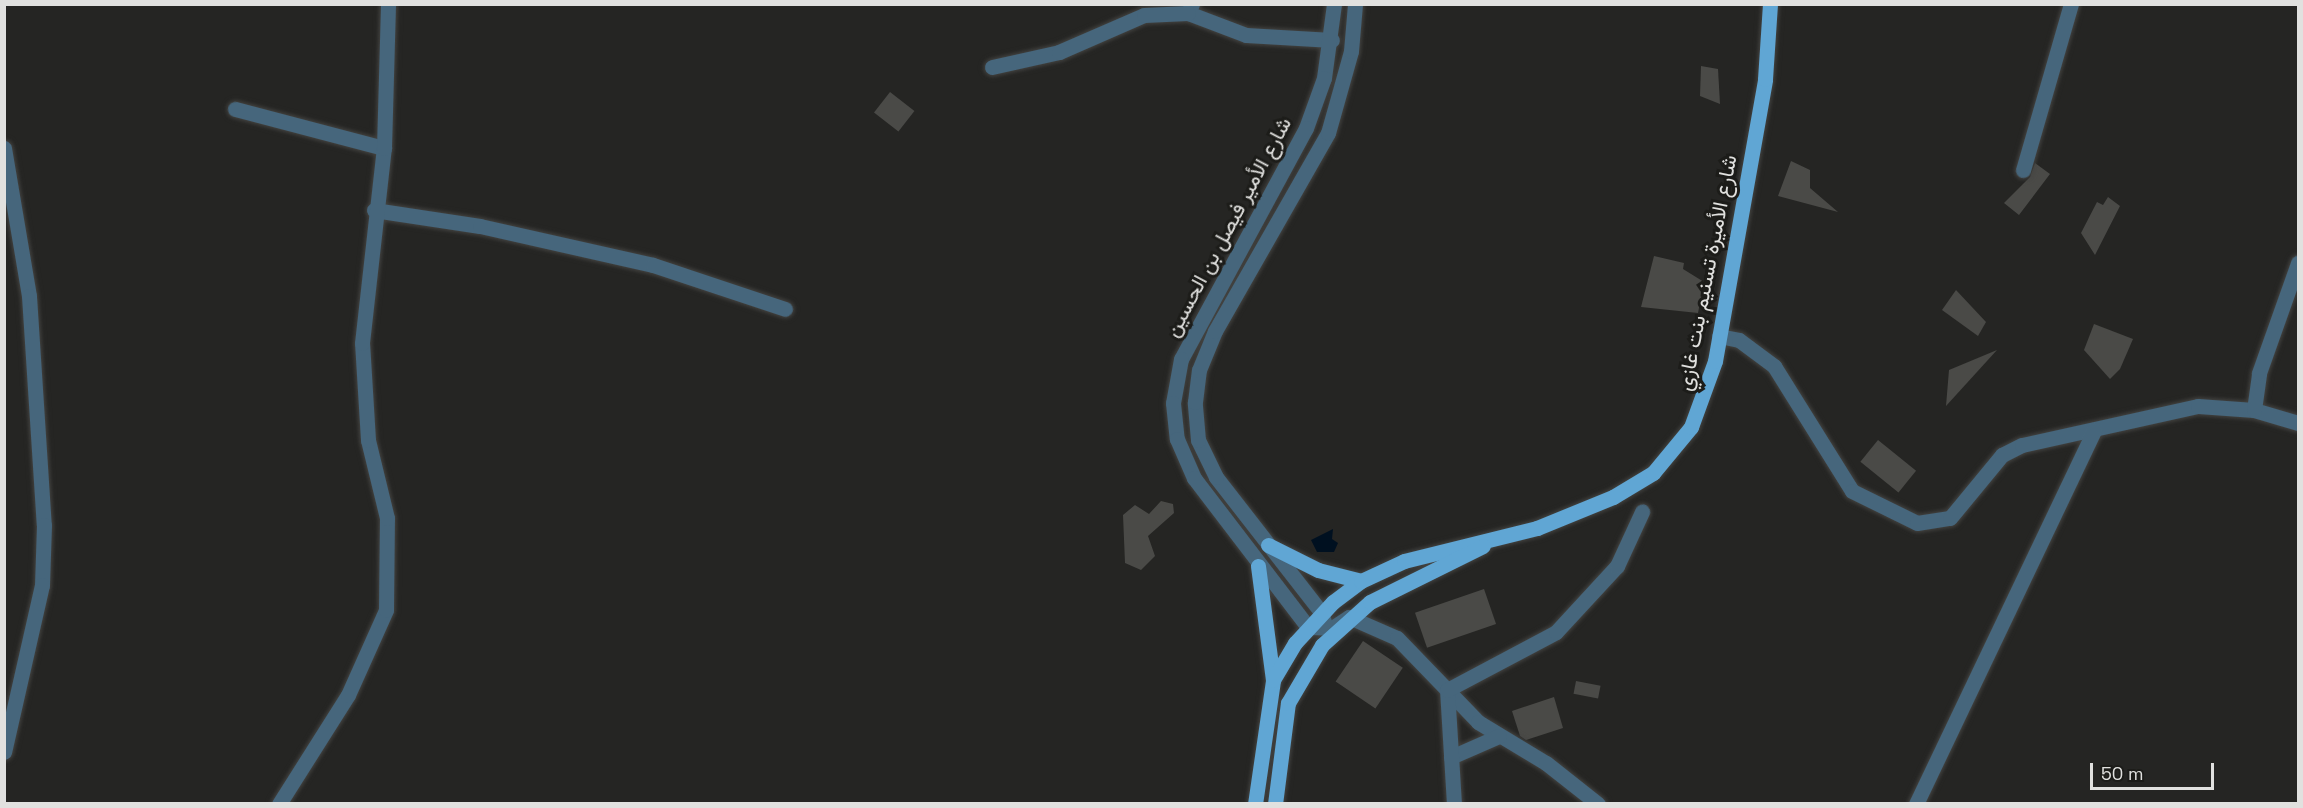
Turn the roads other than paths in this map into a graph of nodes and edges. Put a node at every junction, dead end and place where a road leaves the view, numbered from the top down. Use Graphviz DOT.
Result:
graph roads {
  1 [pos="388,4"];
  2 [pos="1334,4"];
  3 [pos="1355,4"];
  4 [pos="1770,4"];
  5 [pos="2071,4"];
  6 [pos="1190,9"];
  7 [pos="1332,40"];
  8 [pos="992,67"];
  9 [pos="235,109"];
  10 [pos="4,148"];
  11 [pos="384,148"];
  12 [pos="2023,170"];
  13 [pos="374,210"];
  14 [pos="2298,263"];
  15 [pos="785,309"];
  16 [pos="1719,336"];
  17 [pos="2254,410"];
  18 [pos="2298,423"];
  19 [pos="2094,430"];
  20 [pos="1642,512"];
  21 [pos="1497,539"];
  22 [pos="1268,545"];
  23 [pos="1258,566"];
  24 [pos="1361,581"];
  25 [pos="1322,612"];
  26 [pos="1349,616"];
  27 [pos="1308,627"];
  28 [pos="1325,629"];
  29 [pos="1322,645"];
  30 [pos="1273,680"];
  31 [pos="1447,690"];
  32 [pos="1498,736"];
  33 [pos="4,752"];
  34 [pos="1451,757"];
  35 [pos="279,804"];
  36 [pos="1254,804"];
  37 [pos="1275,804"];
  38 [pos="1454,804"];
  39 [pos="1598,804"];
  40 [pos="1917,804"];
  1 -- 11 [label="street"];
  2 -- 7 [label="street, شارع الأمير فيصل بن الحسين"];
  3 -- 22 [label="street, شارع الأمير فيصل بن الحسين"];
  4 -- 16 [label="main road, شارع الأميرة تسنيم بنت غازي"];
  5 -- 12 [label="street"];
  6 -- 7 [label="street"];
  6 -- 8 [label="street"];
  7 -- 23 [label="street, شارع الأمير فيصل بن الحسين"];
  9 -- 11 [label="street"];
  10 -- 33 [label="street"];
  11 -- 13 [label="street"];
  13 -- 15 [label="street"];
  13 -- 35 [label="street"];
  14 -- 17 [label="street"];
  16 -- 19 [label="street"];
  16 -- 21 [label="main road, شارع الأميرة تسنيم بنت غازي"];
  17 -- 18 [label="street"];
  17 -- 19 [label="street"];
  19 -- 40 [label="street"];
  20 -- 31 [label="street"];
  21 -- 24 [label="main road, شارع الأميرة تسنيم بنت غازي"];
  21 -- 26 [label="main road, شارع الأميرة تسنيم بنت غازي"];
  22 -- 24 [label="main road"];
  22 -- 25 [label="street, شارع الأمير فيصل بن الحسين"];
  23 -- 27 [label="street, شارع الأمير فيصل بن الحسين"];
  23 -- 30 [label="main road"];
  24 -- 25 [label="main road, شارع الأميرة تسنيم بنت غازي"];
  25 -- 27 [label="main road, شارع الأميرة تسنيم بنت غازي"];
  25 -- 28 [label="street, شارع الأمير فيصل بن الحسين"];
  26 -- 28 [label="street"];
  26 -- 29 [label="main road, شارع الأميرة تسنيم بنت غازي"];
  26 -- 31 [label="street"];
  27 -- 28 [label="street"];
  27 -- 30 [label="main road, شارع الأميرة تسنيم بنت غازي"];
  28 -- 29 [label="street, شارع الأمير فيصل بن الحسين"];
  29 -- 37 [label="main road, شارع الأميرة تسنيم بنت غازي"];
  30 -- 36 [label="main road, شارع الأميرة تسنيم بنت غازي"];
  31 -- 32 [label="street"];
  31 -- 34 [label="street"];
  32 -- 34 [label="street"];
  32 -- 39 [label="street"];
  34 -- 38 [label="street"];
}
